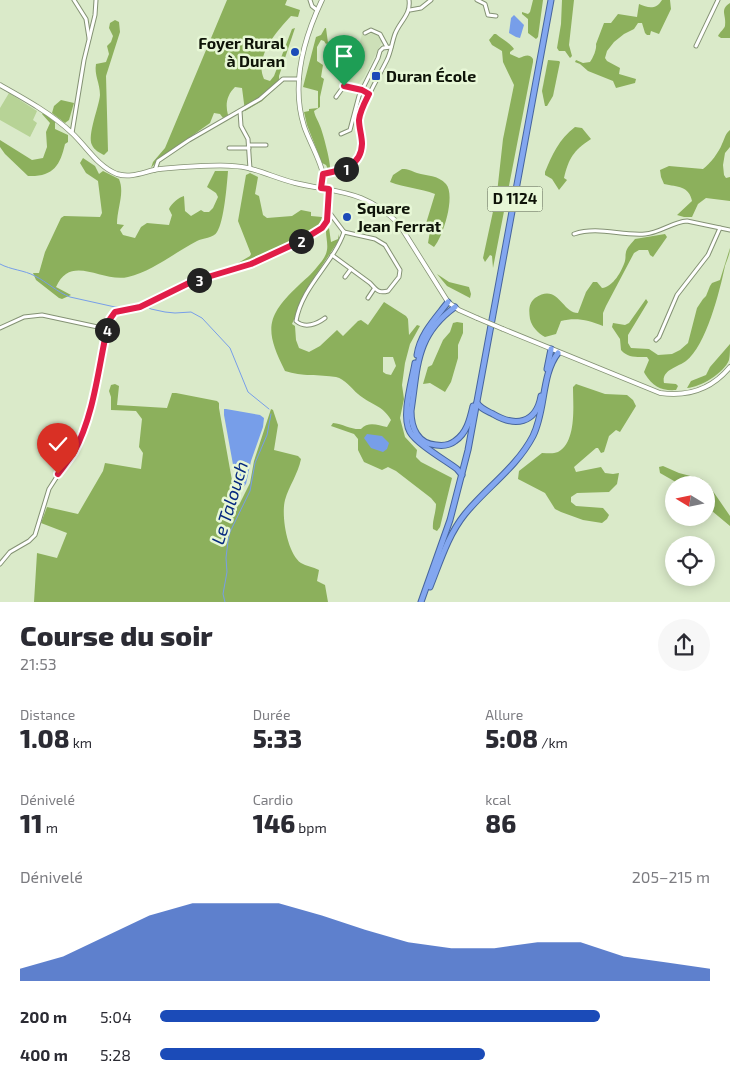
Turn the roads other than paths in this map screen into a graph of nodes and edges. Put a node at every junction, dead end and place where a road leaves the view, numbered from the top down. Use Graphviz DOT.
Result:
graph roads {
  1 [pos="74,0"];
  2 [pos="96,0"];
  3 [pos="310,0"];
  4 [pos="322,0"];
  5 [pos="409,0"];
  6 [pos="431,0"];
  7 [pos="477,0"];
  8 [pos="551,0"];
  9 [pos="718,0"];
  10 [pos="317,10"];
  11 [pos="410,10"];
  12 [pos="496,16"];
  13 [pos="365,33"];
  14 [pos="89,44"];
  15 [pos="696,46"];
  16 [pos="389,47"];
  17 [pos="345,50"];
  18 [pos="299,79"];
  19 [pos="0,85"];
  20 [pos="344,86"];
  21 [pos="362,90"];
  22 [pos="369,94"];
  23 [pos="336,97"];
  24 [pos="240,111"];
  25 [pos="72,133"];
  26 [pos="341,134"];
  27 [pos="266,145"];
  28 [pos="249,146"];
  29 [pos="229,148"];
  30 [pos="250,169"];
  31 [pos="155,170"];
  32 [pos="323,174"];
  33 [pos="321,188"];
  34 [pos="329,189"];
  35 [pos="329,212"];
  36 [pos="720,228"];
  37 [pos="730,230"];
  38 [pos="344,232"];
  39 [pos="574,234"];
  40 [pos="332,255"];
  41 [pos="351,269"];
  42 [pos="345,277"];
  43 [pos="374,289"];
  44 [pos="368,298"];
  45 [pos="448,302"];
  46 [pos="455,307"];
  47 [pos="325,318"];
  48 [pos="0,328"];
  49 [pos="107,329"];
  50 [pos="656,340"];
  51 [pos="551,350"];
  52 [pos="558,353"];
  53 [pos="730,367"];
  54 [pos="477,400"];
  55 [pos="462,474"];
  56 [pos="0,564"];
  57 [pos="421,602"];
  1 -- 14 [label="street"];
  2 -- 14 [label="street"];
  3 -- 10 [label="street"];
  4 -- 10 [label="street"];
  5 -- 11 [label="street"];
  6 -- 11 [label="street"];
  7 -- 12 [label="street"];
  8 -- 54 [label="highway, D 1124"];
  9 -- 15 [label="street"];
  10 -- 18 [label="street"];
  11 -- 16 [label="street"];
  13 -- 16 [label="street"];
  14 -- 25 [label="street"];
  16 -- 21 [label="street"];
  16 -- 22 [label="street"];
  17 -- 20 [label="street"];
  18 -- 24 [label="street"];
  18 -- 32 [label="street"];
  19 -- 25 [label="street"];
  20 -- 21 [label="street"];
  20 -- 23 [label="street"];
  21 -- 22 [label="street"];
  21 -- 26 [label="street"];
  22 -- 32 [label="street"];
  24 -- 28 [label="street"];
  24 -- 31 [label="street"];
  25 -- 31 [label="street"];
  27 -- 28 [label="street"];
  28 -- 29 [label="street"];
  28 -- 30 [label="street"];
  30 -- 31 [label="street"];
  30 -- 33 [label="street"];
  32 -- 33 [label="street"];
  33 -- 34 [label="street"];
  34 -- 35 [label="street"];
  34 -- 45 [label="street"];
  35 -- 38 [label="street"];
  35 -- 49 [label="street"];
  36 -- 37 [label="street"];
  36 -- 39 [label="street"];
  36 -- 50 [label="street"];
  38 -- 40 [label="street"];
  38 -- 43 [label="street"];
  40 -- 41 [label="street"];
  40 -- 47 [label="street"];
  41 -- 42 [label="street"];
  41 -- 43 [label="street"];
  43 -- 44 [label="street"];
  45 -- 46 [label="street"];
  45 -- 55 [label="highway"];
  46 -- 51 [label="street, bridge"];
  46 -- 54 [label="highway"];
  48 -- 49 [label="street"];
  49 -- 56 [label="street"];
  51 -- 52 [label="street"];
  51 -- 54 [label="highway"];
  52 -- 53 [label="street"];
  52 -- 57 [label="highway"];
  54 -- 55 [label="highway, D 1124"];
  55 -- 57 [label="highway, D 1124"];
}
